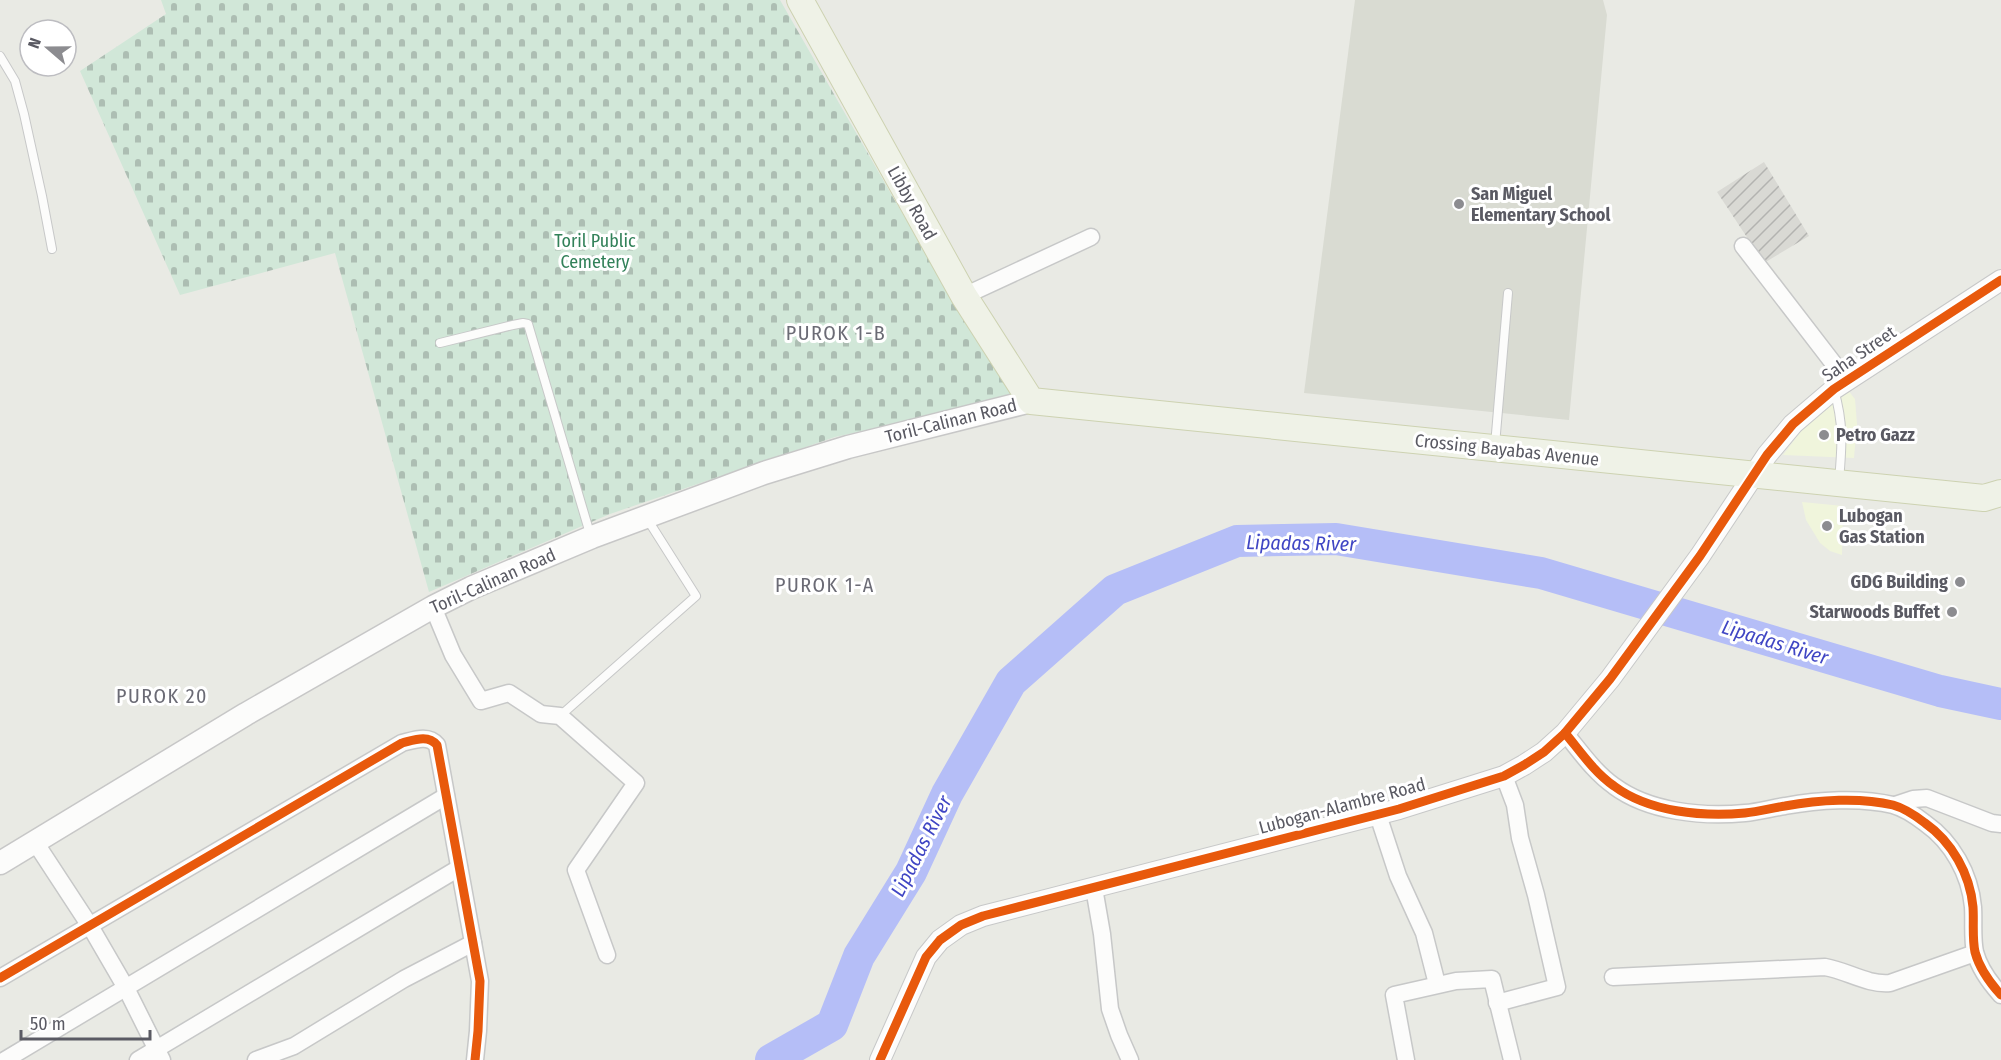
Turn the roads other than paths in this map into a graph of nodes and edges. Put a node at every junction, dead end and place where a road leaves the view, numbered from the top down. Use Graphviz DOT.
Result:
graph roads {
  1 [pos="800,0"];
  2 [pos="0,57"];
  3 [pos="1091,237"];
  4 [pos="1743,246"];
  5 [pos="52,249"];
  6 [pos="2001,280"];
  7 [pos="1508,293"];
  8 [pos="964,296"];
  9 [pos="440,343"];
  10 [pos="1841,385"];
  11 [pos="1031,401"];
  12 [pos="1494,449"];
  13 [pos="1754,475"];
  14 [pos="1838,484"];
  15 [pos="1995,499"];
  16 [pos="646,517"];
  17 [pos="592,537"];
  18 [pos="433,607"];
  19 [pos="560,716"];
  20 [pos="1565,733"];
  21 [pos="1504,776"];
  22 [pos="446,796"];
  23 [pos="1895,805"];
  24 [pos="1378,815"];
  25 [pos="2001,824"];
  26 [pos="35,842"];
  27 [pos="0,863"];
  28 [pos="459,868"];
  29 [pos="1094,888"];
  30 [pos="90,926"];
  31 [pos="473,943"];
  32 [pos="1976,953"];
  33 [pos="607,955"];
  34 [pos="1613,977"];
  35 [pos="0,978"];
  36 [pos="1437,984"];
  37 [pos="126,988"];
  38 [pos="2001,995"];
  39 [pos="1497,1003"];
  40 [pos="158,1055"];
  41 [pos="5,1060"];
  42 [pos="138,1060"];
  43 [pos="256,1060"];
  44 [pos="475,1060"];
  45 [pos="880,1060"];
  46 [pos="1131,1060"];
  47 [pos="1406,1060"];
  48 [pos="1512,1060"];
  1 -- 8 [label="main road, Libby Road"];
  2 -- 5 [label="lane"];
  3 -- 8 [label="street"];
  4 -- 10 [label="street"];
  6 -- 10 [label="street, Saha Street"];
  7 -- 12 [label="lane"];
  8 -- 11 [label="main road, Libby Road"];
  9 -- 17 [label="lane"];
  10 -- 13 [label="street, Saha Street"];
  10 -- 14 [label="lane"];
  11 -- 12 [label="main road, Crossing Bayabas Avenue"];
  11 -- 16 [label="main road, Toril-Calinan Road"];
  12 -- 13 [label="main road, Crossing Bayabas Avenue"];
  13 -- 14 [label="main road, Crossing Bayabas Avenue"];
  13 -- 20 [label="street, Lubogan-Alambre Road"];
  14 -- 15 [label="main road, Crossing Bayabas Avenue"];
  16 -- 17 [label="main road, Toril-Calinan Road"];
  16 -- 19 [label="lane"];
  17 -- 18 [label="main road, Toril-Calinan Road"];
  18 -- 19 [label="street"];
  18 -- 26 [label="main road, Toril-Calinan Road"];
  19 -- 33 [label="street"];
  20 -- 21 [label="street, Lubogan-Alambre Road"];
  20 -- 23 [label="street"];
  21 -- 24 [label="street, Lubogan-Alambre Road"];
  21 -- 39 [label="street"];
  22 -- 28 [label="street"];
  22 -- 30 [label="street"];
  22 -- 37 [label="street"];
  23 -- 25 [label="street"];
  23 -- 32 [label="street"];
  24 -- 29 [label="street, Lubogan-Alambre Road"];
  24 -- 36 [label="street"];
  26 -- 27 [label="main road, Toril-Calinan Road"];
  26 -- 30 [label="street"];
  28 -- 31 [label="street"];
  28 -- 40 [label="street"];
  29 -- 45 [label="street, Lubogan-Alambre Road"];
  29 -- 46 [label="street"];
  30 -- 35 [label="street"];
  30 -- 37 [label="street"];
  31 -- 43 [label="street"];
  31 -- 44 [label="street"];
  32 -- 34 [label="street"];
  32 -- 38 [label="street"];
  36 -- 39 [label="street"];
  36 -- 47 [label="street"];
  37 -- 40 [label="street"];
  37 -- 41 [label="street"];
  39 -- 48 [label="street"];
  40 -- 42 [label="street"];
}
